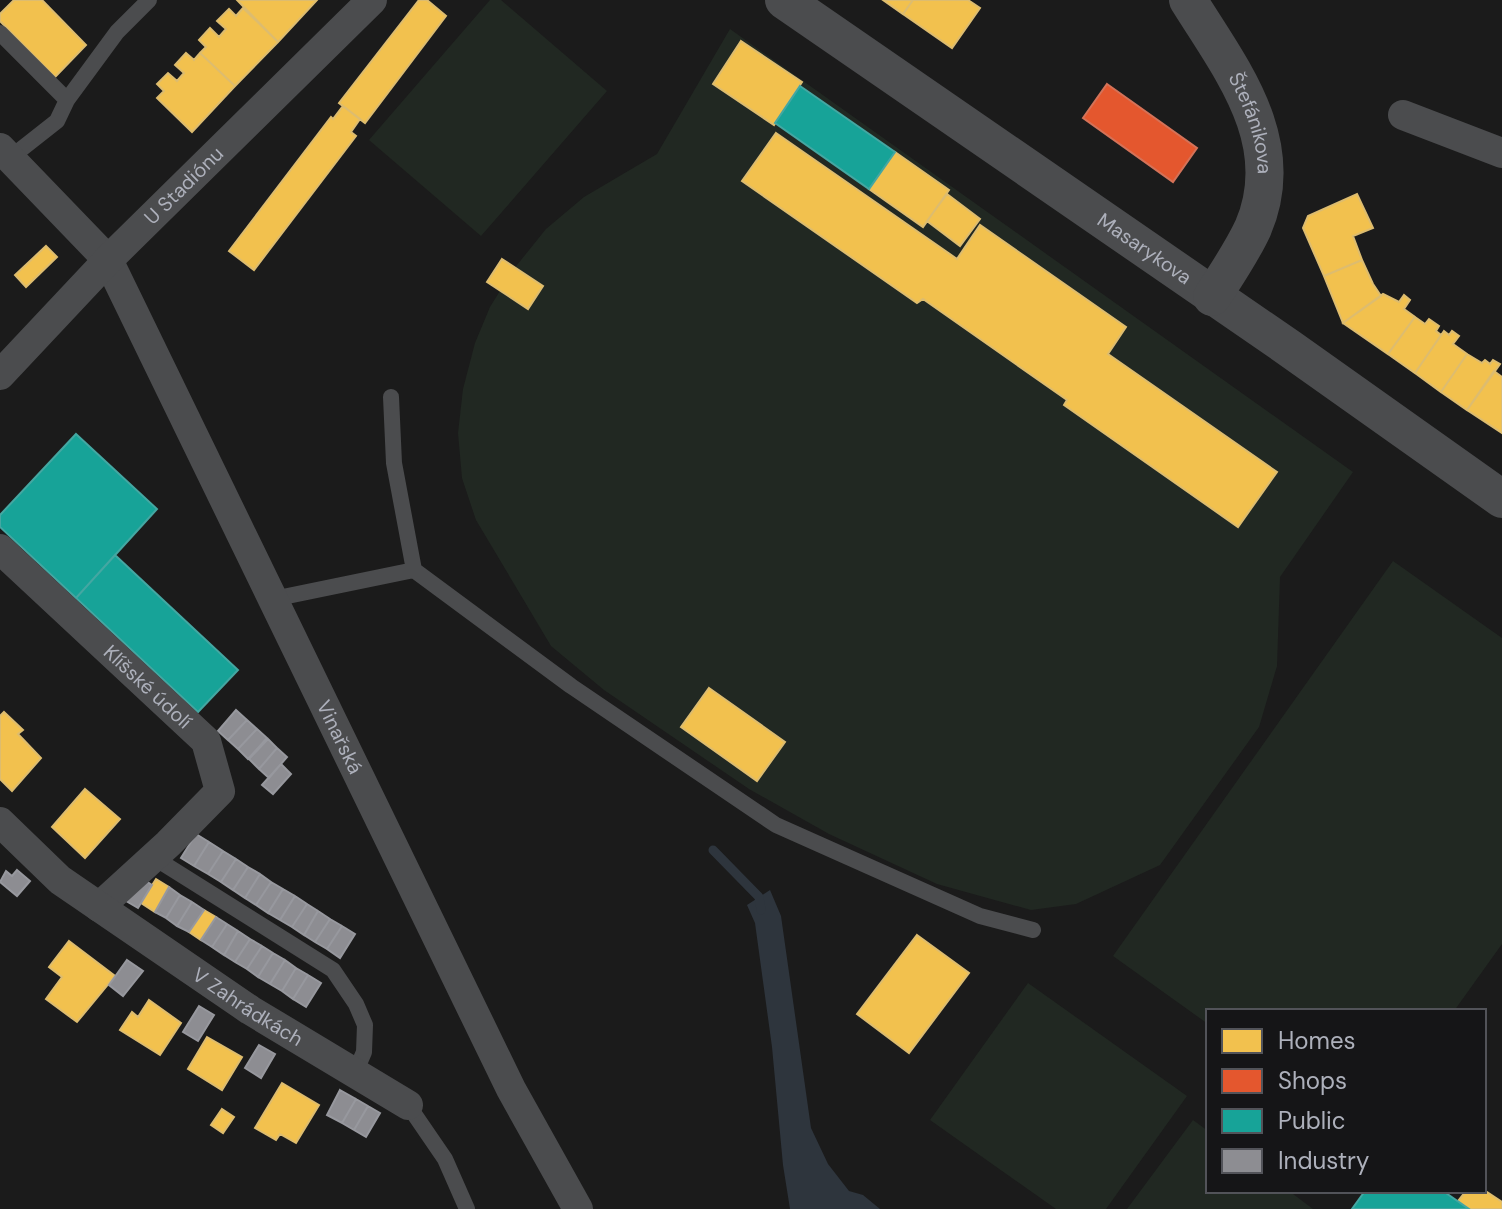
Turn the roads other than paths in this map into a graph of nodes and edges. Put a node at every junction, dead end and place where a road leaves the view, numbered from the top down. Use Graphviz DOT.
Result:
graph roads {
  1 [pos="149,0"];
  2 [pos="372,0"];
  3 [pos="784,0"];
  4 [pos="1188,0"];
  5 [pos="0,33"];
  6 [pos="67,100"];
  7 [pos="1403,115"];
  8 [pos="5,153"];
  9 [pos="1502,153"];
  10 [pos="108,260"];
  11 [pos="1212,297"];
  12 [pos="0,375"];
  13 [pos="391,397"];
  14 [pos="1502,499"];
  15 [pos="0,549"];
  16 [pos="414,570"];
  17 [pos="273,599"];
  18 [pos="0,822"];
  19 [pos="153,857"];
  20 [pos="99,907"];
  21 [pos="1033,930"];
  22 [pos="355,1073"];
  23 [pos="408,1105"];
  24 [pos="467,1209"];
  25 [pos="578,1209"];
  1 -- 6 [label="lane"];
  2 -- 10 [label="street, U Stadiónu"];
  3 -- 11 [label="street, Masarykova"];
  4 -- 11 [label="street, Štefánikova"];
  5 -- 6 [label="lane"];
  6 -- 8 [label="lane"];
  7 -- 9 [label="street"];
  8 -- 10 [label="street, Vinařská"];
  10 -- 12 [label="street, U Stadiónu"];
  10 -- 17 [label="street, Vinařská"];
  11 -- 14 [label="street, Masarykova"];
  13 -- 16 [label="lane"];
  15 -- 19 [label="street, Klíšské údolí"];
  16 -- 17 [label="lane"];
  16 -- 21 [label="lane"];
  17 -- 25 [label="street, Vinařská"];
  18 -- 20 [label="street, V Zahrádkách"];
  19 -- 20 [label="street, Klíšské údolí"];
  19 -- 22 [label="lane"];
  20 -- 22 [label="street, V Zahrádkách"];
  22 -- 23 [label="street, V Zahrádkách"];
  23 -- 24 [label="lane, V Zahrádkách"];
}
